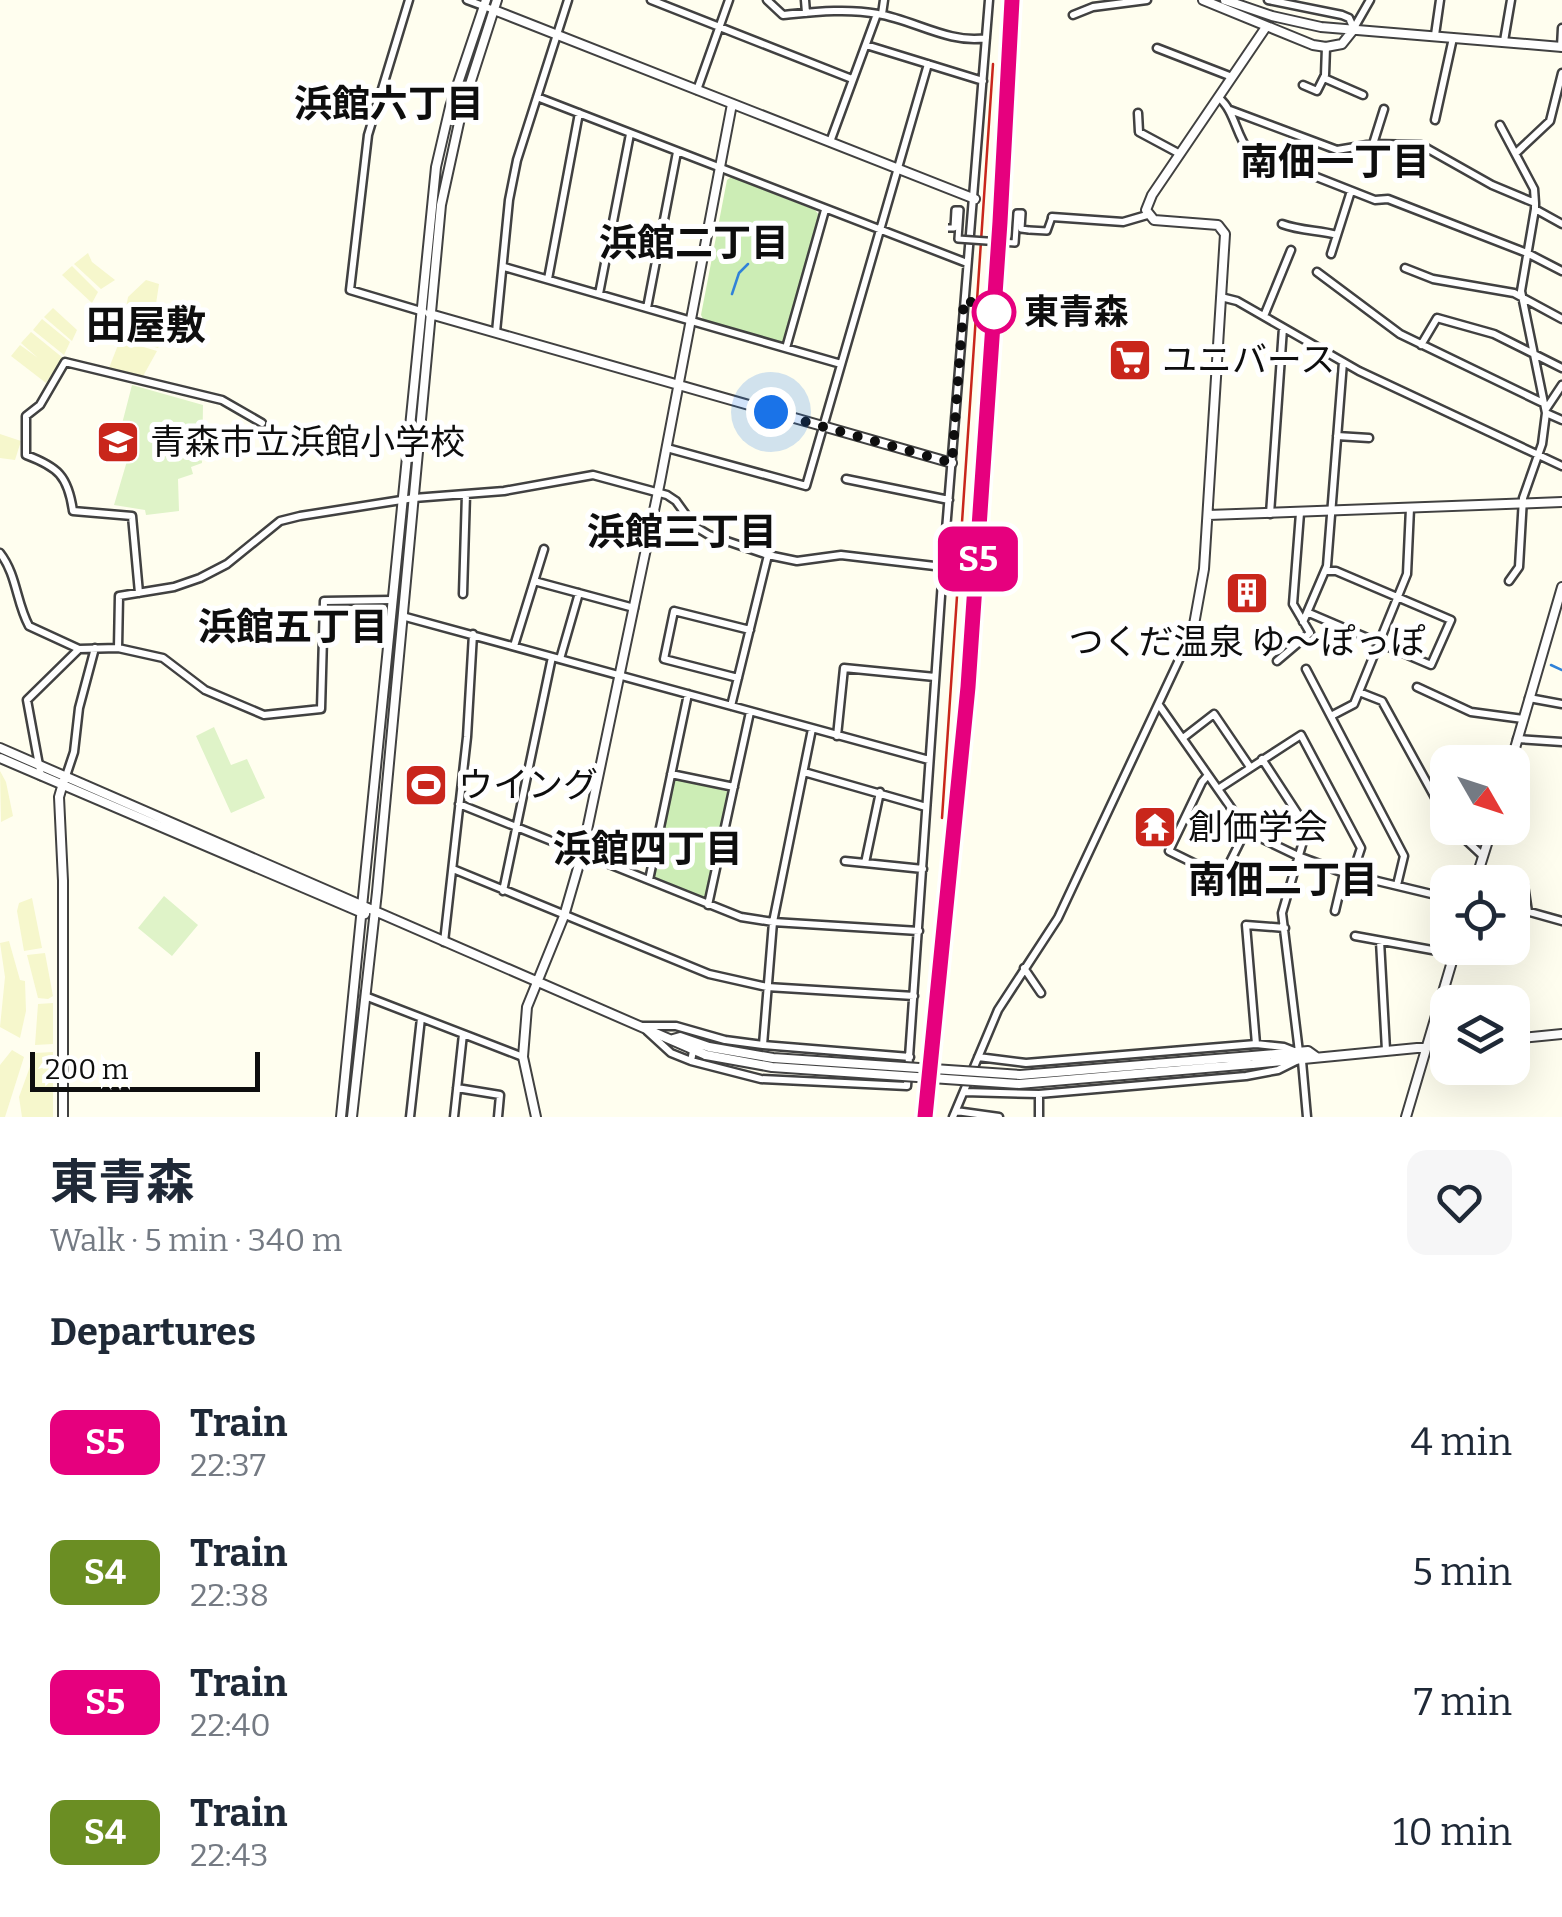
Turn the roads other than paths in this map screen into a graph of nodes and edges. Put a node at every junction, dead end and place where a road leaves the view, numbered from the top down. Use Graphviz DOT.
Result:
graph roads {
  1 [pos="409,0"];
  2 [pos="466,0"];
  3 [pos="497,0"];
  4 [pos="568,0"];
  5 [pos="651,0"];
  6 [pos="730,0"];
  7 [pos="766,0"];
  8 [pos="805,0"];
  9 [pos="884,0"];
  10 [pos="988,0"];
  11 [pos="1146,0"];
  12 [pos="1202,0"];
  13 [pos="1225,0"];
  14 [pos="1268,0"];
  15 [pos="1370,0"];
  16 [pos="1440,0"];
  17 [pos="1511,0"];
  18 [pos="484,3"];
  19 [pos="494,10"];
  20 [pos="806,13"];
  21 [pos="879,14"];
  22 [pos="1072,15"];
  23 [pos="720,27"];
  24 [pos="1266,27"];
  25 [pos="1562,28"];
  26 [pos="1354,29"];
  27 [pos="1436,34"];
  28 [pos="557,35"];
  29 [pos="1454,36"];
  30 [pos="986,38"];
  31 [pos="1504,41"];
  32 [pos="866,45"];
  33 [pos="1326,47"];
  34 [pos="1561,47"];
  35 [pos="1157,48"];
  36 [pos="928,64"];
  37 [pos="1562,73"];
  38 [pos="1232,77"];
  39 [pos="1324,78"];
  40 [pos="852,79"];
  41 [pos="983,81"];
  42 [pos="1303,84"];
  43 [pos="697,90"];
  44 [pos="1363,95"];
  45 [pos="537,97"];
  46 [pos="1219,98"];
  47 [pos="732,104"];
  48 [pos="1384,109"];
  49 [pos="1229,110"];
  50 [pos="1138,112"];
  51 [pos="580,113"];
  52 [pos="1434,120"];
  53 [pos="1500,125"];
  54 [pos="630,134"];
  55 [pos="830,142"];
  56 [pos="1373,144"];
  57 [pos="678,152"];
  58 [pos="1516,153"];
  59 [pos="1180,154"];
  60 [pos="896,168"];
  61 [pos="720,169"];
  62 [pos="1351,191"];
  63 [pos="975,198"];
  64 [pos="1535,206"];
  65 [pos="825,209"];
  66 [pos="1148,215"];
  67 [pos="1052,218"];
  68 [pos="1282,224"];
  69 [pos="1562,224"];
  70 [pos="948,228"];
  71 [pos="880,230"];
  72 [pos="1337,235"];
  73 [pos="1291,250"];
  74 [pos="1528,253"];
  75 [pos="1332,254"];
  76 [pos="967,263"];
  77 [pos="504,267"];
  78 [pos="1405,268"];
  79 [pos="1562,271"];
  80 [pos="1317,272"];
  81 [pos="548,279"];
  82 [pos="599,294"];
  83 [pos="1522,296"];
  84 [pos="1221,298"];
  85 [pos="646,308"];
  86 [pos="425,313"];
  87 [pos="1264,316"];
  88 [pos="1562,318"];
  89 [pos="691,320"];
  90 [pos="1283,328"];
  91 [pos="496,332"];
  92 [pos="1422,345"];
  93 [pos="786,348"];
  94 [pos="1532,353"];
  95 [pos="1343,362"];
  96 [pos="841,364"];
  97 [pos="1562,368"];
  98 [pos="678,385"];
  99 [pos="1562,386"];
  100 [pos="1545,408"];
  101 [pos="1562,420"];
  102 [pos="262,423"];
  103 [pos="823,426"];
  104 [pos="1337,436"];
  105 [pos="1369,438"];
  106 [pos="667,448"];
  107 [pos="1538,455"];
  108 [pos="952,463"];
  109 [pos="1562,466"];
  110 [pos="846,479"];
  111 [pos="658,493"];
  112 [pos="466,494"];
  113 [pos="414,498"];
  114 [pos="402,500"];
  115 [pos="949,500"];
  116 [pos="1562,502"];
  117 [pos="1522,504"];
  118 [pos="1410,508"];
  119 [pos="1331,511"];
  120 [pos="1300,512"];
  121 [pos="1270,514"];
  122 [pos="1208,516"];
  123 [pos="544,549"];
  124 [pos="0,552"];
  125 [pos="768,555"];
  126 [pos="943,567"];
  127 [pos="1326,571"];
  128 [pos="534,581"];
  129 [pos="1509,581"];
  130 [pos="1562,587"];
  131 [pos="139,593"];
  132 [pos="579,593"];
  133 [pos="463,594"];
  134 [pos="1398,597"];
  135 [pos="392,600"];
  136 [pos="634,608"];
  137 [pos="1309,613"];
  138 [pos="402,616"];
  139 [pos="1303,622"];
  140 [pos="750,630"];
  141 [pos="1193,630"];
  142 [pos="474,634"];
  143 [pos="1379,643"];
  144 [pos="514,646"];
  145 [pos="95,648"];
  146 [pos="118,648"];
  147 [pos="80,649"];
  148 [pos="556,658"];
  149 [pos="1278,661"];
  150 [pos="1306,669"];
  151 [pos="619,675"];
  152 [pos="935,677"];
  153 [pos="738,678"];
  154 [pos="1417,688"];
  155 [pos="1359,692"];
  156 [pos="688,694"];
  157 [pos="1530,698"];
  158 [pos="1562,704"];
  159 [pos="1159,705"];
  160 [pos="732,706"];
  161 [pos="750,712"];
  162 [pos="1331,716"];
  163 [pos="1524,719"];
  164 [pos="812,729"];
  165 [pos="837,736"];
  166 [pos="1183,738"];
  167 [pos="1517,739"];
  168 [pos="1562,742"];
  169 [pos="1515,745"];
  170 [pos="0,748"];
  171 [pos="0,758"];
  172 [pos="1262,759"];
  173 [pos="929,760"];
  174 [pos="40,765"];
  175 [pos="1250,768"];
  176 [pos="804,772"];
  177 [pos="671,774"];
  178 [pos="41,776"];
  179 [pos="1208,776"];
  180 [pos="64,780"];
  181 [pos="734,787"];
  182 [pos="1430,788"];
  183 [pos="1218,789"];
  184 [pos="880,792"];
  185 [pos="458,804"];
  186 [pos="926,806"];
  187 [pos="516,827"];
  188 [pos="1246,830"];
  189 [pos="1471,845"];
  190 [pos="1487,845"];
  191 [pos="582,854"];
  192 [pos="1298,856"];
  193 [pos="1483,856"];
  194 [pos="845,861"];
  195 [pos="864,863"];
  196 [pos="1481,865"];
  197 [pos="452,869"];
  198 [pos="923,869"];
  199 [pos="1348,874"];
  200 [pos="1222,877"];
  201 [pos="649,880"];
  202 [pos="1396,886"];
  203 [pos="1217,888"];
  204 [pos="503,891"];
  205 [pos="1430,894"];
  206 [pos="708,905"];
  207 [pos="363,909"];
  208 [pos="1335,911"];
  209 [pos="375,913"];
  210 [pos="1530,913"];
  211 [pos="564,916"];
  212 [pos="1562,921"];
  213 [pos="772,922"];
  214 [pos="1285,928"];
  215 [pos="919,931"];
  216 [pos="1355,936"];
  217 [pos="1380,941"];
  218 [pos="444,943"];
  219 [pos="1430,948"];
  220 [pos="1451,965"];
  221 [pos="1024,968"];
  222 [pos="535,982"];
  223 [pos="767,987"];
  224 [pos="1040,993"];
  225 [pos="365,996"];
  226 [pos="914,996"];
  227 [pos="422,1018"];
  228 [pos="642,1026"];
  229 [pos="463,1034"];
  230 [pos="1562,1034"];
  231 [pos="1530,1037"];
  232 [pos="673,1039"];
  233 [pos="1256,1044"];
  234 [pos="763,1045"];
  235 [pos="1427,1047"];
  236 [pos="1430,1047"];
  237 [pos="1386,1050"];
  238 [pos="708,1051"];
  239 [pos="692,1056"];
  240 [pos="522,1057"];
  241 [pos="910,1057"];
  242 [pos="1298,1057"];
  243 [pos="978,1058"];
  244 [pos="458,1088"];
  245 [pos="964,1092"];
  246 [pos="1039,1094"];
  247 [pos="954,1114"];
  248 [pos="64,1117"];
  249 [pos="341,1117"];
  250 [pos="352,1117"];
  251 [pos="410,1117"];
  252 [pos="454,1117"];
  253 [pos="498,1117"];
  254 [pos="536,1117"];
  255 [pos="999,1117"];
  256 [pos="1038,1117"];
  257 [pos="1306,1117"];
  258 [pos="1406,1117"];
  1 -- 86 [label="street"];
  2 -- 18 [label="street"];
  3 -- 19 [label="street"];
  4 -- 28 [label="street"];
  5 -- 23 [label="street"];
  6 -- 23 [label="street"];
  7 -- 20 [label="street"];
  8 -- 20 [label="street"];
  9 -- 21 [label="street"];
  10 -- 30 [label="street"];
  11 -- 22 [label="street"];
  12 -- 24 [label="street"];
  13 -- 26 [label="street"];
  14 -- 26 [label="street"];
  15 -- 26 [label="street"];
  16 -- 27 [label="street"];
  17 -- 31 [label="street"];
  18 -- 19 [label="street"];
  18 -- 86 [label="street"];
  19 -- 28 [label="street"];
  19 -- 86 [label="street"];
  20 -- 21 [label="street"];
  21 -- 30 [label="street"];
  21 -- 32 [label="street"];
  23 -- 40 [label="street"];
  23 -- 43 [label="street"];
  24 -- 33 [label="street"];
  24 -- 38 [label="street"];
  25 -- 34 [label="street"];
  26 -- 27 [label="street"];
  26 -- 33 [label="street"];
  27 -- 29 [label="street"];
  28 -- 43 [label="street"];
  28 -- 45 [label="street"];
  29 -- 31 [label="street"];
  29 -- 52 [label="street"];
  30 -- 41 [label="street"];
  31 -- 34 [label="street"];
  32 -- 36 [label="street"];
  32 -- 40 [label="street"];
  33 -- 39 [label="street"];
  35 -- 38 [label="street"];
  36 -- 41 [label="street"];
  36 -- 60 [label="street"];
  37 -- 58 [label="street"];
  38 -- 46 [label="street"];
  39 -- 42 [label="street"];
  39 -- 44 [label="street"];
  40 -- 55 [label="street"];
  41 -- 63 [label="street"];
  43 -- 47 [label="street"];
  45 -- 51 [label="street"];
  45 -- 77 [label="street"];
  46 -- 49 [label="street"];
  46 -- 59 [label="street"];
  47 -- 55 [label="street"];
  47 -- 61 [label="street"];
  48 -- 56 [label="street"];
  49 -- 56 [label="street"];
  49 -- 62 [label="street"];
  50 -- 59 [label="street"];
  51 -- 54 [label="street"];
  51 -- 81 [label="street"];
  53 -- 58 [label="street"];
  54 -- 57 [label="street"];
  54 -- 82 [label="street"];
  55 -- 60 [label="street"];
  56 -- 64 [label="street"];
  57 -- 61 [label="street"];
  57 -- 85 [label="street"];
  58 -- 64 [label="street"];
  59 -- 66 [label="street"];
  60 -- 63 [label="street"];
  60 -- 71 [label="street"];
  61 -- 65 [label="street"];
  61 -- 89 [label="street"];
  62 -- 72 [label="street"];
  62 -- 74 [label="street"];
  63 -- 76 [label="street"];
  64 -- 69 [label="street"];
  64 -- 74 [label="street"];
  65 -- 71 [label="street"];
  65 -- 93 [label="street"];
  66 -- 67 [label="street"];
  66 -- 84 [label="street"];
  67 -- 70 [label="street, bridge"];
  68 -- 72 [label="street"];
  71 -- 76 [label="street"];
  71 -- 96 [label="street"];
  72 -- 75 [label="street"];
  73 -- 87 [label="street"];
  74 -- 79 [label="street"];
  74 -- 83 [label="street"];
  76 -- 108 [label="street"];
  77 -- 81 [label="street"];
  77 -- 91 [label="street"];
  78 -- 83 [label="street"];
  80 -- 92 [label="street"];
  81 -- 82 [label="street"];
  82 -- 85 [label="street"];
  83 -- 88 [label="street"];
  83 -- 94 [label="street"];
  84 -- 87 [label="street"];
  84 -- 122 [label="street"];
  85 -- 89 [label="street"];
  86 -- 91 [label="street"];
  86 -- 113 [label="street"];
  86 -- 114 [label="street"];
  87 -- 90 [label="street"];
  89 -- 93 [label="street"];
  89 -- 98 [label="street"];
  90 -- 95 [label="street"];
  90 -- 121 [label="street"];
  91 -- 98 [label="street"];
  92 -- 94 [label="street"];
  92 -- 100 [label="street"];
  93 -- 96 [label="street"];
  94 -- 97 [label="street"];
  94 -- 100 [label="street"];
  95 -- 104 [label="street"];
  95 -- 107 [label="street"];
  96 -- 103 [label="street"];
  98 -- 103 [label="street"];
  98 -- 106 [label="street"];
  99 -- 100 [label="street"];
  100 -- 101 [label="street"];
  100 -- 107 [label="street"];
  102 -- 131 [label="street"];
  103 -- 106 [label="street"];
  103 -- 108 [label="street"];
  104 -- 105 [label="street"];
  104 -- 119 [label="street"];
  106 -- 111 [label="street"];
  107 -- 109 [label="street"];
  107 -- 117 [label="street"];
  108 -- 115 [label="street"];
  110 -- 115 [label="street"];
  111 -- 112 [label="street"];
  111 -- 125 [label="street"];
  111 -- 136 [label="street"];
  112 -- 113 [label="street"];
  112 -- 133 [label="street"];
  113 -- 114 [label="street"];
  113 -- 138 [label="street"];
  114 -- 131 [label="street"];
  114 -- 135 [label="street"];
  115 -- 126 [label="street"];
  116 -- 117 [label="street"];
  117 -- 118 [label="street"];
  117 -- 129 [label="street"];
  118 -- 119 [label="street"];
  118 -- 134 [label="street"];
  119 -- 120 [label="street"];
  119 -- 127 [label="street"];
  120 -- 121 [label="street"];
  120 -- 139 [label="street"];
  121 -- 122 [label="street"];
  122 -- 141 [label="street"];
  123 -- 128 [label="street"];
  124 -- 147 [label="street"];
  125 -- 126 [label="street"];
  125 -- 140 [label="street"];
  126 -- 152 [label="street"];
  127 -- 134 [label="street"];
  127 -- 137 [label="street"];
  128 -- 132 [label="street"];
  128 -- 144 [label="street"];
  130 -- 157 [label="street"];
  131 -- 146 [label="street"];
  132 -- 136 [label="street"];
  132 -- 148 [label="street"];
  134 -- 143 [label="street"];
  134 -- 143 [label="street"];
  135 -- 146 [label="street"];
  135 -- 207 [label="street"];
  136 -- 151 [label="street"];
  137 -- 139 [label="street"];
  137 -- 143 [label="street"];
  138 -- 142 [label="street"];
  138 -- 209 [label="street"];
  139 -- 149 [label="street"];
  140 -- 153 [label="street"];
  140 -- 153 [label="street"];
  141 -- 159 [label="street"];
  142 -- 144 [label="street"];
  142 -- 185 [label="street"];
  143 -- 155 [label="street"];
  144 -- 148 [label="street"];
  145 -- 146 [label="street"];
  145 -- 147 [label="street"];
  145 -- 180 [label="street"];
  147 -- 174 [label="street"];
  148 -- 151 [label="street"];
  148 -- 187 [label="street"];
  150 -- 162 [label="street"];
  151 -- 156 [label="street"];
  151 -- 191 [label="street"];
  152 -- 165 [label="street"];
  152 -- 173 [label="street"];
  153 -- 160 [label="street"];
  154 -- 163 [label="street"];
  155 -- 162 [label="street"];
  155 -- 182 [label="street"];
  156 -- 160 [label="street"];
  156 -- 177 [label="street"];
  157 -- 158 [label="street"];
  157 -- 163 [label="street"];
  159 -- 166 [label="street"];
  159 -- 221 [label="street"];
  160 -- 161 [label="street"];
  161 -- 164 [label="street"];
  161 -- 181 [label="street"];
  162 -- 202 [label="street"];
  163 -- 167 [label="street"];
  164 -- 165 [label="street"];
  164 -- 176 [label="street"];
  165 -- 173 [label="street"];
  166 -- 175 [label="street"];
  166 -- 179 [label="street"];
  167 -- 168 [label="street"];
  167 -- 169 [label="street"];
  170 -- 174 [label="street"];
  171 -- 178 [label="street"];
  172 -- 175 [label="street"];
  172 -- 192 [label="street"];
  172 -- 199 [label="street"];
  173 -- 186 [label="street"];
  174 -- 178 [label="street"];
  174 -- 180 [label="street"];
  175 -- 183 [label="street"];
  176 -- 184 [label="street"];
  176 -- 213 [label="street"];
  177 -- 181 [label="street"];
  177 -- 201 [label="street"];
  178 -- 180 [label="street"];
  179 -- 183 [label="street"];
  179 -- 200 [label="street"];
  180 -- 207 [label="street"];
  180 -- 248 [label="street"];
  181 -- 206 [label="street"];
  183 -- 188 [label="street"];
  184 -- 186 [label="street"];
  184 -- 195 [label="street"];
  185 -- 187 [label="street"];
  185 -- 197 [label="street"];
  186 -- 198 [label="street"];
  187 -- 191 [label="street"];
  187 -- 204 [label="street"];
  188 -- 192 [label="street"];
  188 -- 200 [label="street"];
  189 -- 193 [label="street"];
  190 -- 193 [label="street"];
  191 -- 201 [label="street"];
  191 -- 211 [label="street"];
  192 -- 199 [label="street"];
  192 -- 214 [label="street"];
  193 -- 196 [label="street"];
  194 -- 195 [label="street"];
  195 -- 198 [label="street"];
  197 -- 204 [label="street"];
  197 -- 218 [label="street"];
  198 -- 215 [label="street"];
  199 -- 202 [label="street"];
  199 -- 208 [label="street"];
  200 -- 203 [label="street"];
  201 -- 206 [label="street"];
  202 -- 205 [label="street"];
  204 -- 211 [label="street"];
  206 -- 213 [label="street"];
  207 -- 209 [label="street"];
  207 -- 249 [label="street"];
  209 -- 218 [label="street"];
  209 -- 225 [label="street"];
  210 -- 212 [label="street"];
  211 -- 222 [label="street"];
  211 -- 223 [label="street"];
  213 -- 215 [label="street"];
  213 -- 223 [label="street"];
  214 -- 233 [label="street"];
  214 -- 242 [label="street"];
  215 -- 226 [label="street"];
  216 -- 217 [label="street"];
  217 -- 219 [label="street"];
  217 -- 237 [label="street"];
  218 -- 222 [label="street"];
  220 -- 235 [label="street"];
  221 -- 224 [label="street"];
  221 -- 243 [label="street"];
  222 -- 228 [label="street"];
  222 -- 240 [label="street"];
  223 -- 226 [label="street"];
  223 -- 234 [label="street"];
  225 -- 227 [label="street"];
  225 -- 250 [label="street"];
  226 -- 241 [label="street"];
  227 -- 229 [label="street"];
  227 -- 251 [label="street"];
  228 -- 232 [label="street"];
  228 -- 234 [label="street"];
  228 -- 239 [label="street"];
  229 -- 240 [label="street"];
  229 -- 244 [label="street"];
  230 -- 231 [label="street"];
  232 -- 238 [label="street"];
  232 -- 239 [label="street"];
  233 -- 242 [label="street"];
  233 -- 243 [label="street"];
  234 -- 241 [label="street"];
  235 -- 236 [label="street"];
  235 -- 237 [label="street"];
  235 -- 258 [label="street"];
  237 -- 242 [label="street"];
  238 -- 239 [label="street"];
  238 -- 242 [label="street, bridge"];
  239 -- 241 [label="street"];
  240 -- 254 [label="street"];
  242 -- 246 [label="street"];
  242 -- 257 [label="street"];
  243 -- 245 [label="street"];
  244 -- 252 [label="street"];
  244 -- 253 [label="street"];
  245 -- 246 [label="street"];
  245 -- 247 [label="street"];
  246 -- 256 [label="street"];
  247 -- 255 [label="street"];
}
